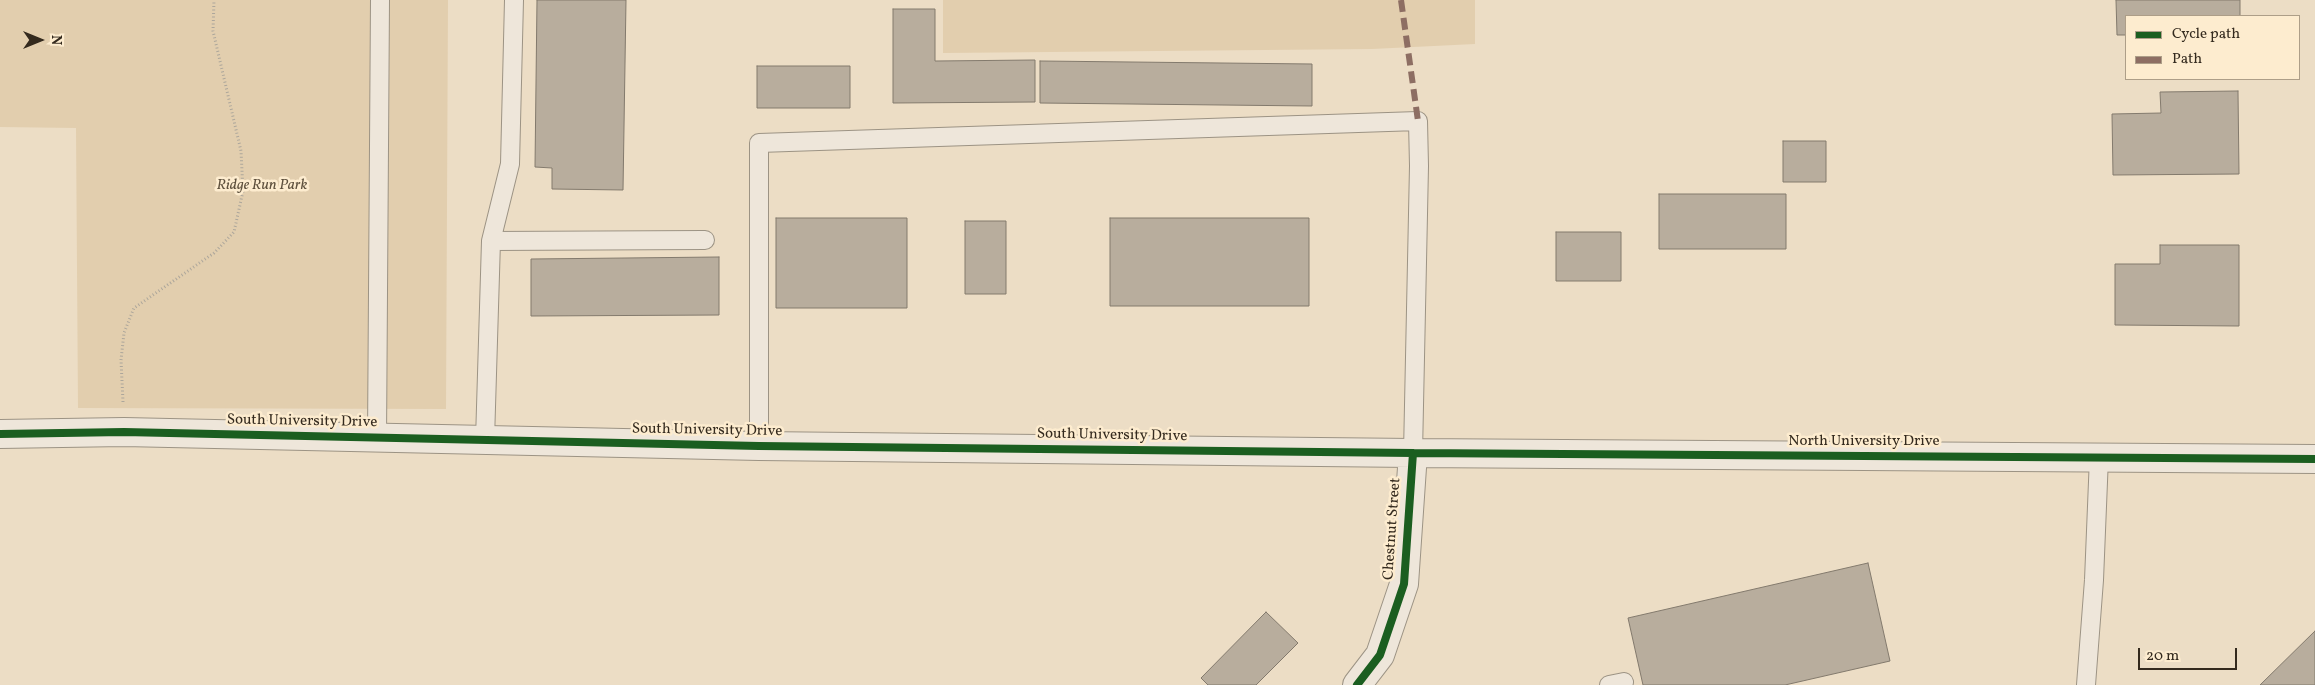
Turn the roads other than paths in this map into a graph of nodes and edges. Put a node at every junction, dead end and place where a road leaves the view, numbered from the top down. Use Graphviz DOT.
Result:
graph roads {
  1 [pos="380,0"];
  2 [pos="514,0"];
  3 [pos="705,240"];
  4 [pos="490,241"];
  5 [pos="0,434"];
  6 [pos="377,438"];
  7 [pos="485,440"];
  8 [pos="759,446"];
  9 [pos="1413,453"];
  10 [pos="2099,457"];
  11 [pos="2315,459"];
  12 [pos="1357,685"];
  13 [pos="2086,685"];
  1 -- 6 [label="lane"];
  2 -- 4 [label="lane"];
  3 -- 4 [label="lane"];
  4 -- 7 [label="lane"];
  5 -- 6 [label="street, South University Drive"];
  6 -- 7 [label="street, South University Drive"];
  7 -- 8 [label="street, South University Drive"];
  8 -- 9 [label="street, South University Drive"];
  8 -- 9 [label="lane"];
  9 -- 10 [label="street, North University Drive"];
  9 -- 12 [label="street, Chestnut Street"];
  10 -- 11 [label="street, North University Drive"];
  10 -- 13 [label="lane"];
}
